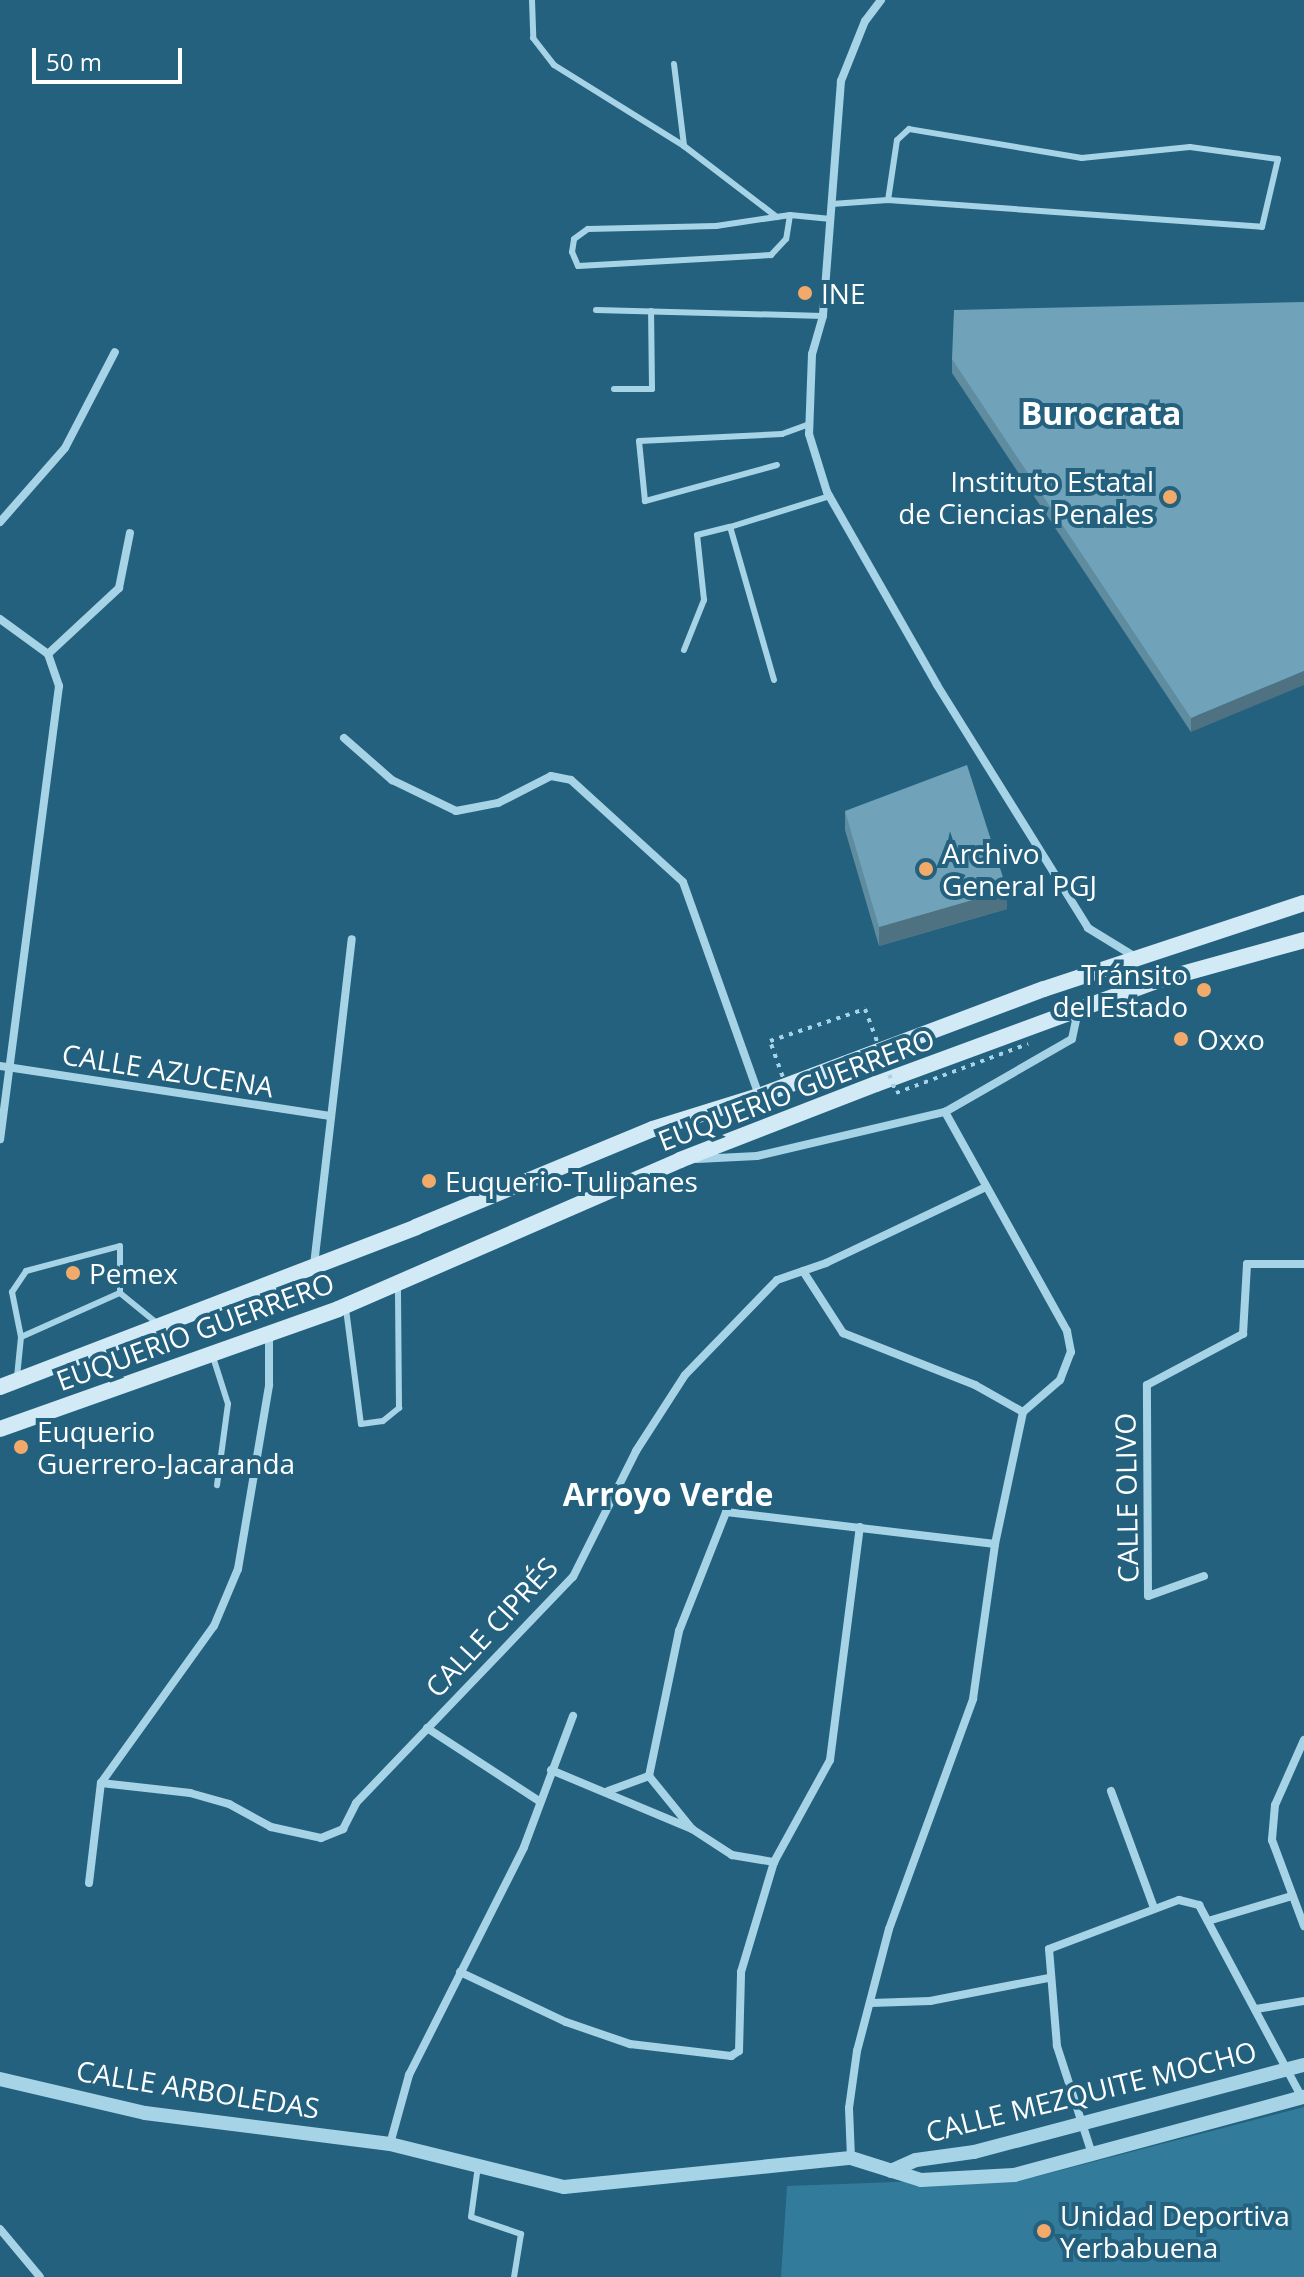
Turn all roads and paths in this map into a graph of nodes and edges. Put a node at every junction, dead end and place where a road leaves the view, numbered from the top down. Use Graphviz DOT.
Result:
graph roads {
  1 [pos="532,0"];
  2 [pos="881,0"];
  3 [pos="674,64"];
  4 [pos="684,146"];
  5 [pos="888,200"];
  6 [pos="832,204"];
  7 [pos="790,215"];
  8 [pos="777,217"];
  9 [pos="831,219"];
  10 [pos="596,310"];
  11 [pos="651,311"];
  12 [pos="823,316"];
  13 [pos="115,352"];
  14 [pos="614,389"];
  15 [pos="810,424"];
  16 [pos="777,465"];
  17 [pos="830,496"];
  18 [pos="0,522"];
  19 [pos="730,527"];
  20 [pos="130,533"];
  21 [pos="0,619"];
  22 [pos="684,650"];
  23 [pos="48,654"];
  24 [pos="774,680"];
  25 [pos="344,738"];
  26 [pos="1304,903"];
  27 [pos="352,939"];
  28 [pos="1304,940"];
  29 [pos="1141,960"];
  30 [pos="1078,1011"];
  31 [pos="1028,1044"];
  32 [pos="5,1067"];
  33 [pos="786,1086"];
  34 [pos="759,1096"];
  35 [pos="945,1112"];
  36 [pos="330,1116"];
  37 [pos="0,1133"];
  38 [pos="680,1160"];
  39 [pos="984,1188"];
  40 [pos="1304,1264"];
  41 [pos="314,1266"];
  42 [pos="803,1271"];
  43 [pos="398,1283"];
  44 [pos="120,1293"];
  45 [pos="346,1305"];
  46 [pos="160,1326"];
  47 [pos="269,1333"];
  48 [pos="21,1337"];
  49 [pos="212,1354"];
  50 [pos="17,1381"];
  51 [pos="0,1387"];
  52 [pos="1023,1412"];
  53 [pos="0,1429"];
  54 [pos="217,1485"];
  55 [pos="860,1527"];
  56 [pos="995,1544"];
  57 [pos="1204,1576"];
  58 [pos="573,1716"];
  59 [pos="427,1728"];
  60 [pos="1304,1740"];
  61 [pos="551,1770"];
  62 [pos="649,1776"];
  63 [pos="101,1783"];
  64 [pos="1111,1791"];
  65 [pos="607,1792"];
  66 [pos="539,1801"];
  67 [pos="692,1829"];
  68 [pos="774,1862"];
  69 [pos="89,1883"];
  70 [pos="1292,1896"];
  71 [pos="1154,1908"];
  72 [pos="1208,1921"];
  73 [pos="1304,1926"];
  74 [pos="460,1972"];
  75 [pos="1048,1978"];
  76 [pos="1304,2001"];
  77 [pos="871,2003"];
  78 [pos="1256,2009"];
  79 [pos="1297,2067"];
  80 [pos="0,2079"];
  81 [pos="1303,2098"];
  82 [pos="1084,2124"];
  83 [pos="390,2144"];
  84 [pos="960,2154"];
  85 [pos="1092,2154"];
  86 [pos="851,2158"];
  87 [pos="478,2166"];
  88 [pos="891,2171"];
  89 [pos="962,2179"];
  90 [pos="0,2229"];
  91 [pos="40,2277"];
  92 [pos="514,2277"];
  1 -- 4 [label="lane"];
  2 -- 6 [label="street"];
  3 -- 4 [label="lane"];
  4 -- 8 [label="lane"];
  5 -- 5 [label="lane"];
  5 -- 6 [label="lane"];
  6 -- 9 [label="street"];
  7 -- 8 [label="lane"];
  7 -- 8 [label="lane"];
  7 -- 9 [label="lane"];
  9 -- 12 [label="street"];
  10 -- 11 [label="lane"];
  11 -- 12 [label="lane"];
  11 -- 14 [label="lane"];
  12 -- 15 [label="street"];
  13 -- 18 [label="street"];
  15 -- 16 [label="lane"];
  15 -- 17 [label="street"];
  17 -- 19 [label="lane"];
  17 -- 29 [label="street"];
  19 -- 22 [label="lane"];
  19 -- 24 [label="lane"];
  20 -- 23 [label="street"];
  21 -- 23 [label="street"];
  23 -- 32 [label="street"];
  25 -- 34 [label="street"];
  26 -- 29 [label="main road, EUQUERIO GUERRERO"];
  27 -- 36 [label="street"];
  28 -- 30 [label="main road, EUQUERIO GUERRERO"];
  29 -- 33 [label="main road, EUQUERIO GUERRERO"];
  30 -- 35 [label="street"];
  30 -- 38 [label="main road, EUQUERIO GUERRERO"];
  31 -- 33 [label="path, bridge"];
  32 -- 36 [label="street, CALLE AZUCENA"];
  32 -- 37 [label="street"];
  33 -- 34 [label="main road, EUQUERIO GUERRERO"];
  34 -- 41 [label="main road, EUQUERIO GUERRERO"];
  35 -- 38 [label="street"];
  35 -- 39 [label="street"];
  36 -- 41 [label="street"];
  38 -- 43 [label="main road, EUQUERIO GUERRERO"];
  39 -- 42 [label="street, CALLE CIPRÉS"];
  39 -- 52 [label="street"];
  40 -- 57 [label="street, CALLE OLIVO"];
  41 -- 46 [label="main road, EUQUERIO GUERRERO"];
  42 -- 52 [label="street"];
  42 -- 59 [label="street, CALLE CIPRÉS"];
  43 -- 45 [label="main road, EUQUERIO GUERRERO"];
  43 -- 45 [label="lane"];
  44 -- 46 [label="lane"];
  44 -- 48 [label="lane"];
  44 -- 48 [label="lane"];
  45 -- 47 [label="main road, EUQUERIO GUERRERO"];
  46 -- 50 [label="main road, EUQUERIO GUERRERO"];
  47 -- 49 [label="main road, EUQUERIO GUERRERO"];
  47 -- 63 [label="street"];
  48 -- 50 [label="lane"];
  49 -- 53 [label="main road, EUQUERIO GUERRERO"];
  49 -- 54 [label="lane"];
  50 -- 51 [label="main road, EUQUERIO GUERRERO"];
  52 -- 56 [label="street"];
  55 -- 56 [label="street"];
  55 -- 62 [label="street"];
  55 -- 68 [label="street"];
  56 -- 77 [label="street"];
  58 -- 61 [label="street"];
  59 -- 63 [label="street, CALLE CIPRÉS"];
  59 -- 66 [label="street"];
  60 -- 70 [label="street"];
  61 -- 65 [label="street"];
  61 -- 66 [label="street"];
  62 -- 65 [label="street"];
  62 -- 67 [label="street"];
  63 -- 69 [label="street"];
  64 -- 71 [label="street"];
  65 -- 67 [label="street"];
  66 -- 74 [label="street"];
  67 -- 68 [label="street"];
  68 -- 74 [label="street"];
  70 -- 72 [label="street"];
  70 -- 73 [label="street"];
  71 -- 72 [label="street"];
  71 -- 75 [label="street"];
  72 -- 78 [label="street"];
  74 -- 83 [label="street"];
  75 -- 77 [label="street"];
  75 -- 82 [label="street"];
  76 -- 78 [label="street"];
  77 -- 86 [label="street"];
  78 -- 79 [label="street"];
  79 -- 81 [label="street"];
  79 -- 82 [label="street, CALLE MEZQUITE MOCHO"];
  80 -- 83 [label="street, CALLE ARBOLEDAS"];
  81 -- 85 [label="street, CALLE MEZQUITE MOCHO"];
  82 -- 84 [label="street, CALLE MEZQUITE MOCHO"];
  82 -- 85 [label="street"];
  83 -- 87 [label="street, CALLE MEZQUITE MOCHO"];
  84 -- 88 [label="street, CALLE MEZQUITE MOCHO"];
  84 -- 89 [label="street"];
  85 -- 89 [label="street, CALLE MEZQUITE MOCHO"];
  86 -- 87 [label="street, CALLE MEZQUITE MOCHO"];
  86 -- 88 [label="street, CALLE MEZQUITE MOCHO"];
  87 -- 92 [label="lane"];
  88 -- 89 [label="street, CALLE MEZQUITE MOCHO"];
  90 -- 91 [label="street"];
}
